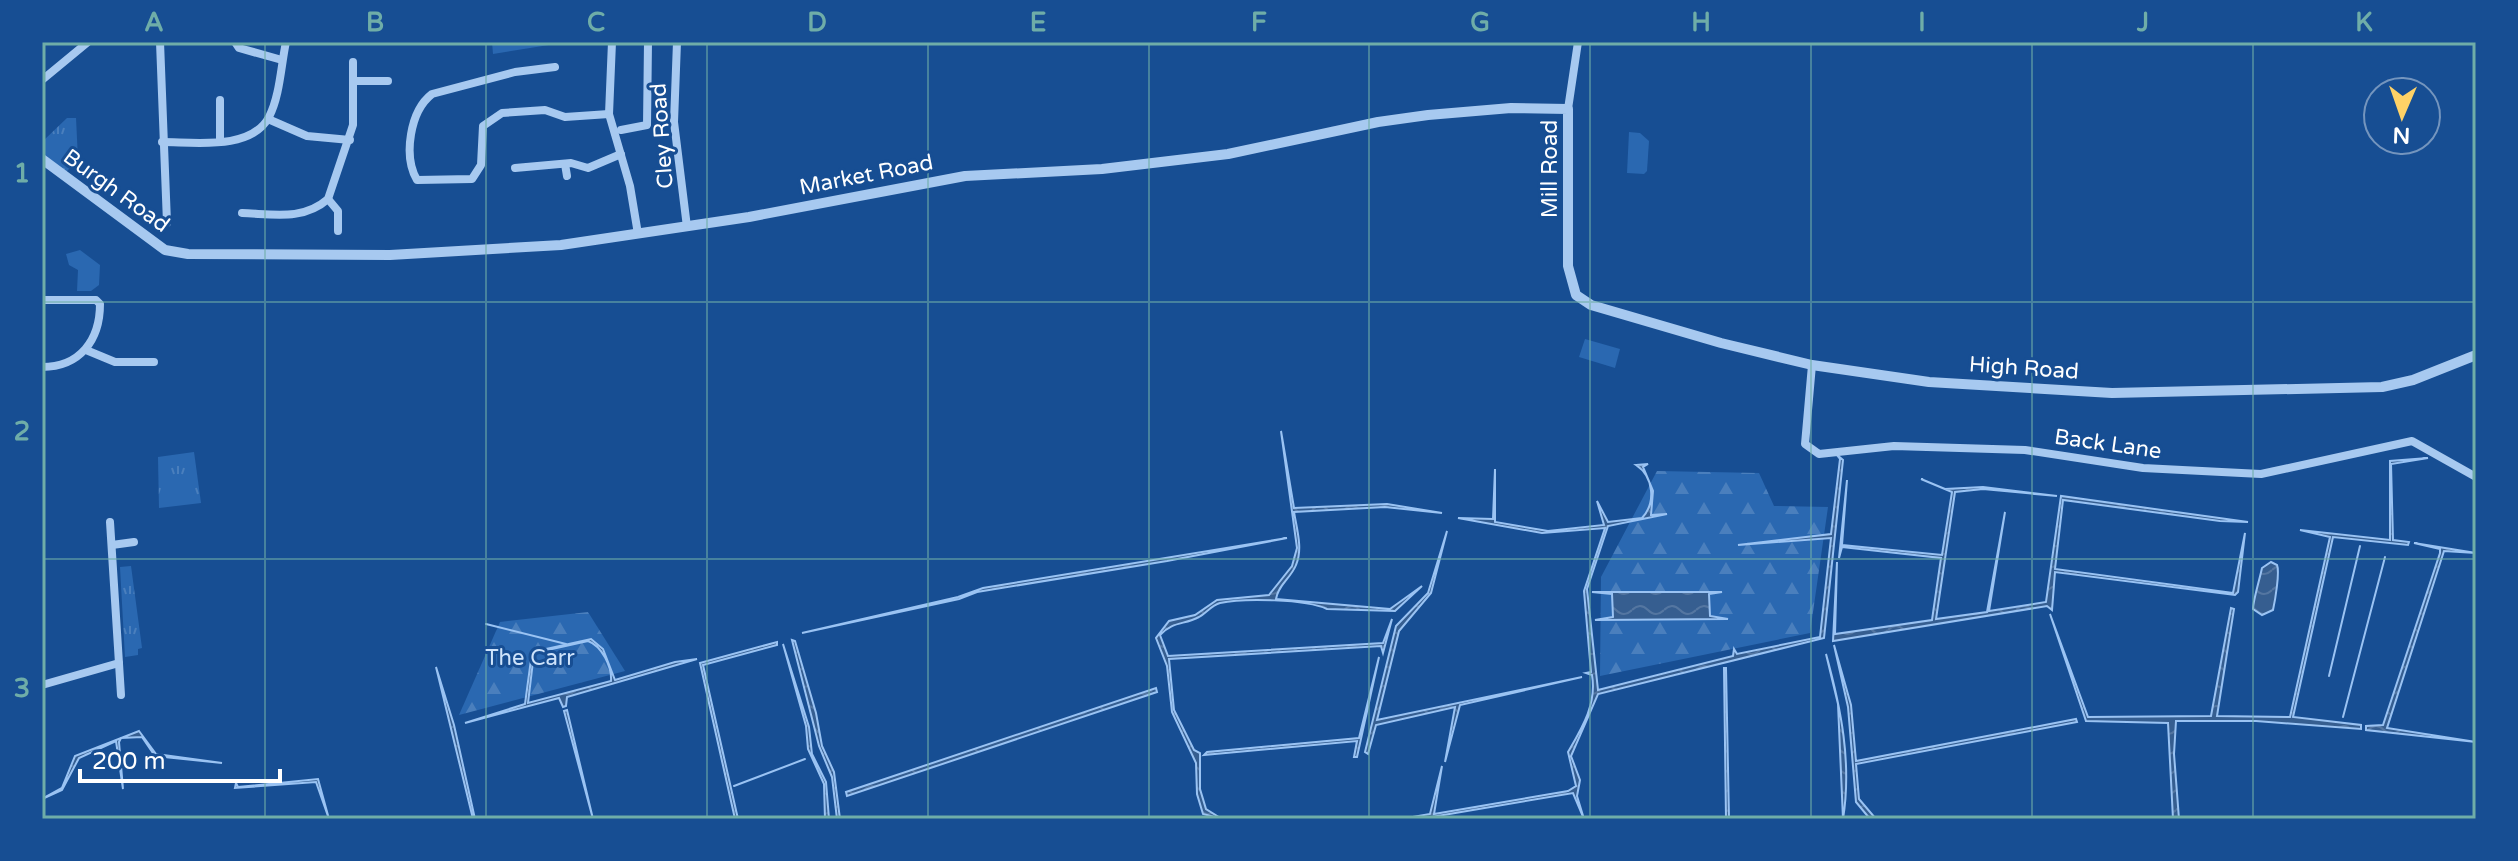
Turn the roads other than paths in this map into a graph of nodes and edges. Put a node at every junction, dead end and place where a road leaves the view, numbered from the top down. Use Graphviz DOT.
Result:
graph roads {
  1 [pos="88,42"];
  2 [pos="160,42"];
  3 [pos="235,42"];
  4 [pos="286,42"];
  5 [pos="612,42"];
  6 [pos="648,42"];
  7 [pos="677,42"];
  8 [pos="1578,42"];
  9 [pos="282,60"];
  10 [pos="353,62"];
  11 [pos="555,67"];
  12 [pos="42,80"];
  13 [pos="354,81"];
  14 [pos="388,81"];
  15 [pos="220,100"];
  16 [pos="1568,109"];
  17 [pos="609,114"];
  18 [pos="268,119"];
  19 [pos="621,130"];
  20 [pos="350,140"];
  21 [pos="220,141"];
  22 [pos="162,142"];
  23 [pos="621,154"];
  24 [pos="42,159"];
  25 [pos="565,164"];
  26 [pos="515,168"];
  27 [pos="567,176"];
  28 [pos="328,199"];
  29 [pos="242,213"];
  30 [pos="156,214"];
  31 [pos="687,227"];
  32 [pos="338,231"];
  33 [pos="638,234"];
  34 [pos="169,251"];
  35 [pos="1576,295"];
  36 [pos="42,300"];
  37 [pos="86,350"];
  38 [pos="2476,355"];
  39 [pos="154,362"];
  40 [pos="1812,365"];
  41 [pos="42,367"];
  42 [pos="2476,477"];
  43 [pos="110,522"];
  44 [pos="134,542"];
  45 [pos="112,545"];
  46 [pos="119,663"];
  47 [pos="42,685"];
  48 [pos="121,695"];
  1 -- 12 [label="street"];
  2 -- 22 [label="street"];
  3 -- 9 [label="street"];
  4 -- 9 [label="street"];
  5 -- 17 [label="street"];
  6 -- 19 [label="street"];
  7 -- 31 [label="street, Cley Road"];
  8 -- 16 [label="street, Mill Road"];
  9 -- 18 [label="street"];
  10 -- 13 [label="street"];
  11 -- 17 [label="street"];
  13 -- 14 [label="street"];
  13 -- 20 [label="street"];
  15 -- 21 [label="street"];
  16 -- 31 [label="street, Market Road"];
  16 -- 35 [label="street, Mill Road"];
  17 -- 23 [label="street"];
  18 -- 20 [label="street"];
  18 -- 21 [label="street"];
  20 -- 28 [label="street"];
  21 -- 22 [label="street"];
  22 -- 30 [label="street"];
  23 -- 25 [label="street"];
  23 -- 33 [label="street"];
  24 -- 34 [label="street, Burgh Road"];
  25 -- 26 [label="street"];
  25 -- 27 [label="street"];
  28 -- 29 [label="street"];
  28 -- 32 [label="street"];
  31 -- 33 [label="street, Market Road"];
  33 -- 34 [label="street, Market Road"];
  35 -- 40 [label="street, High Road"];
  36 -- 37 [label="street"];
  37 -- 39 [label="street"];
  37 -- 41 [label="street"];
  38 -- 40 [label="street, High Road"];
  40 -- 42 [label="street, Back Lane"];
  43 -- 45 [label="street"];
  44 -- 45 [label="street"];
  45 -- 46 [label="street"];
  46 -- 47 [label="street"];
  46 -- 48 [label="street"];
}
